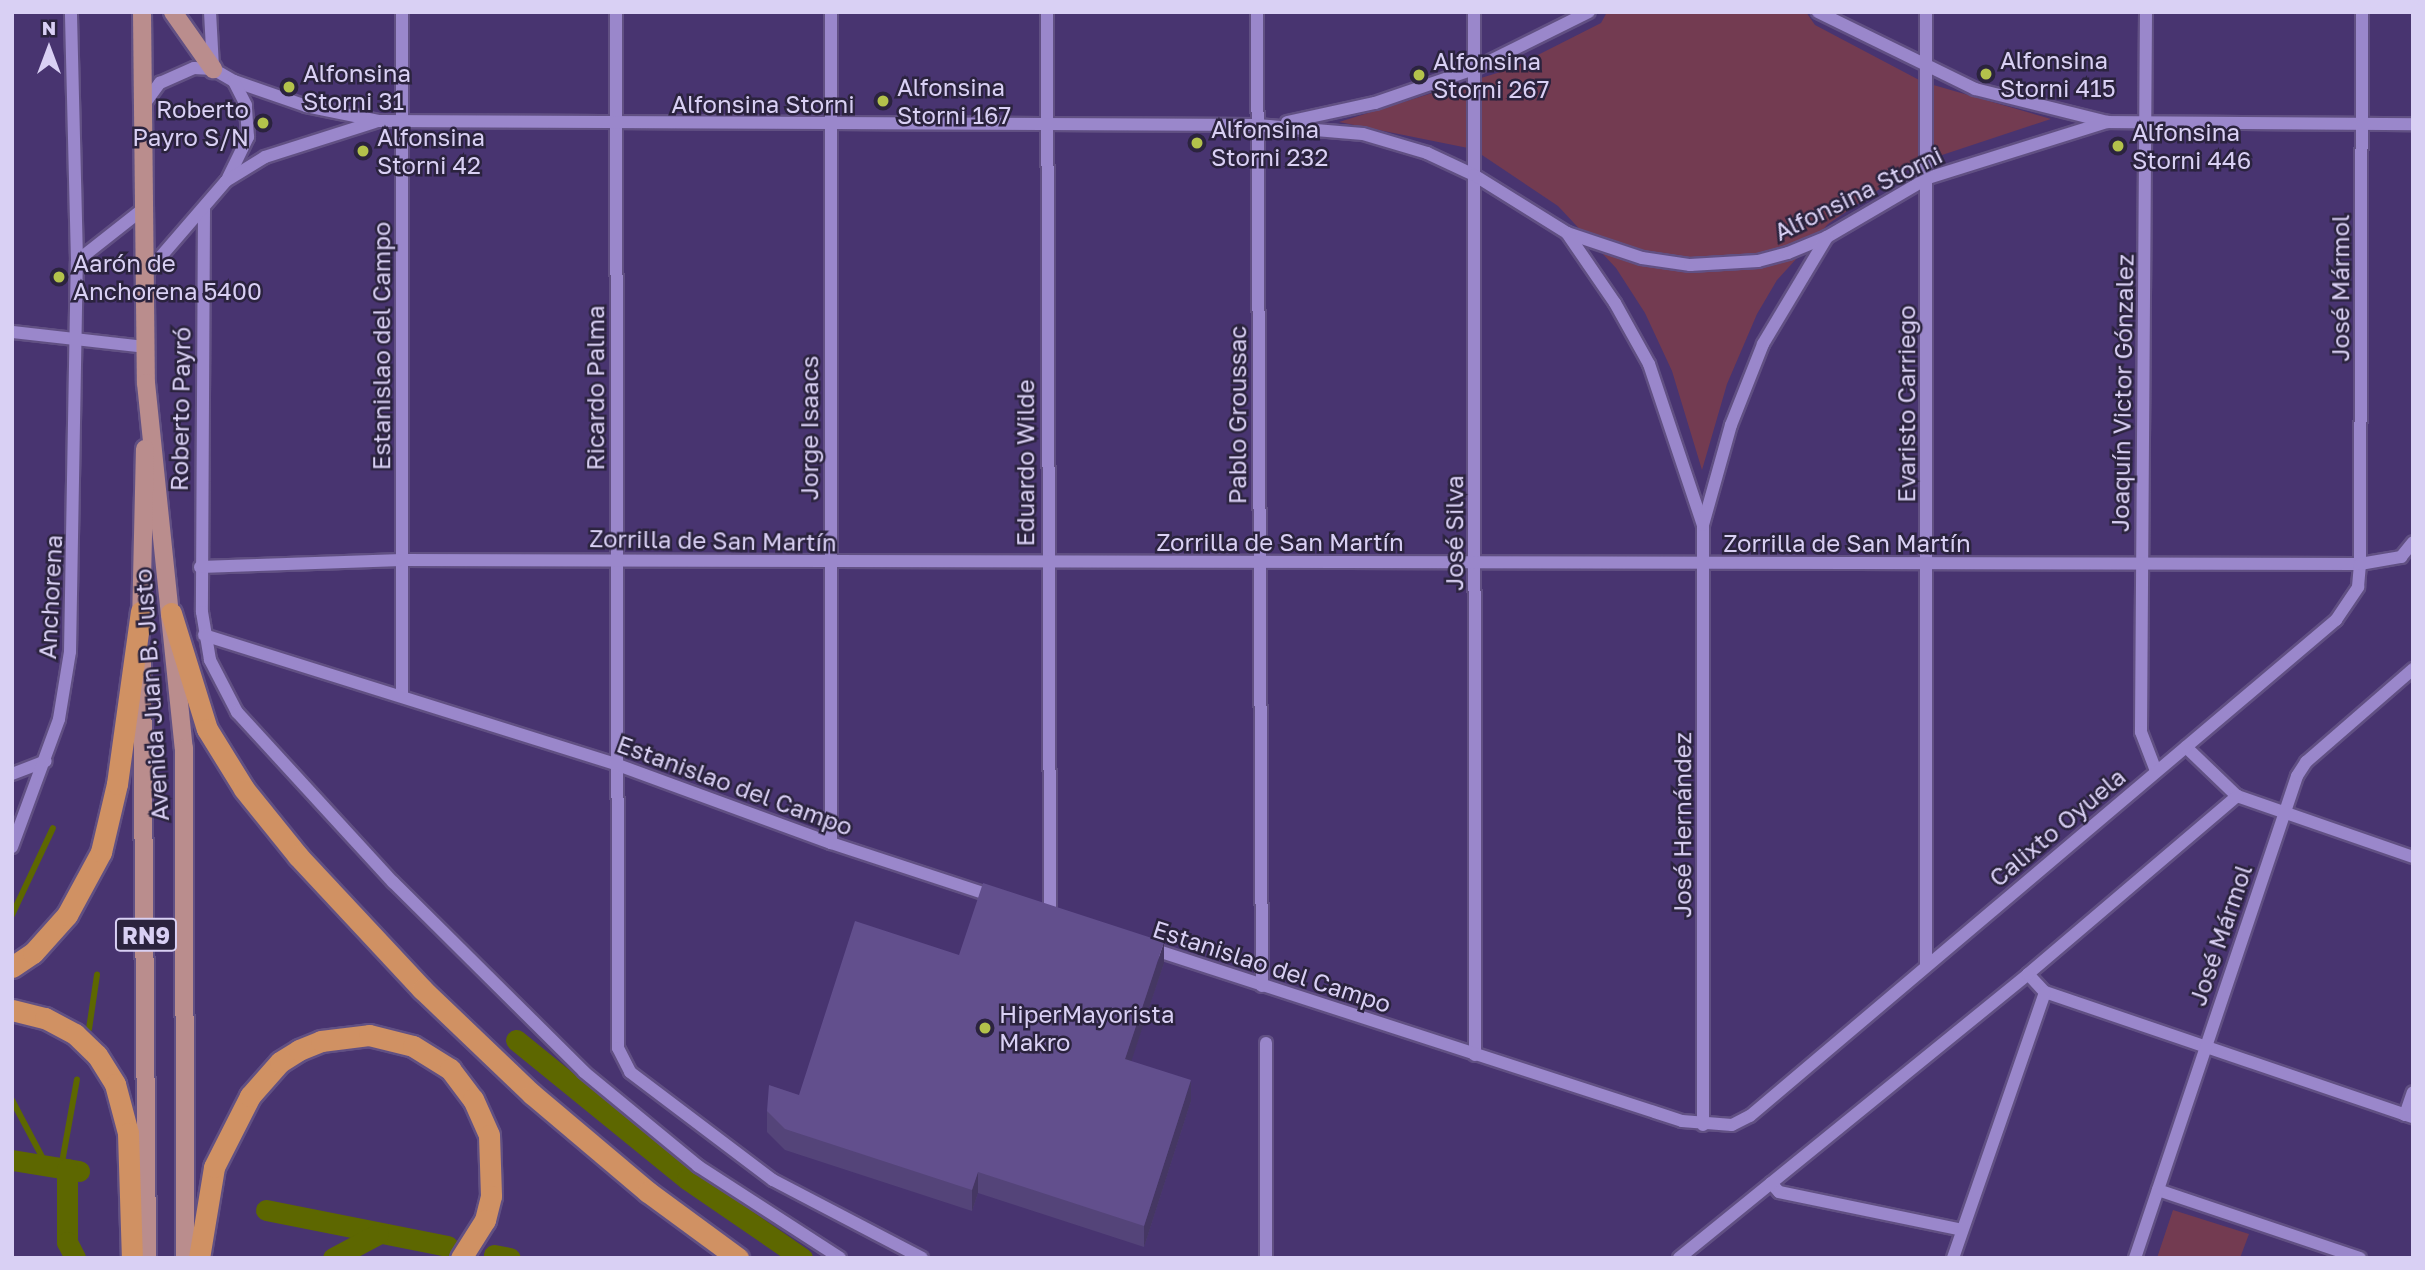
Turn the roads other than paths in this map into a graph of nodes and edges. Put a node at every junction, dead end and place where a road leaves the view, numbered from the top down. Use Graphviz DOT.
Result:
graph roads {
  1 [pos="71,12"];
  2 [pos="142,12"];
  3 [pos="173,12"];
  4 [pos="210,12"];
  5 [pos="402,12"];
  6 [pos="616,12"];
  7 [pos="831,12"];
  8 [pos="1047,12"];
  9 [pos="1257,12"];
  10 [pos="1474,12"];
  11 [pos="1588,12"];
  12 [pos="1926,12"];
  13 [pos="2146,12"];
  14 [pos="2362,12"];
  15 [pos="1820,13"];
  16 [pos="1566,17"];
  17 [pos="1926,68"];
  18 [pos="213,69"];
  19 [pos="1475,69"];
  20 [pos="234,81"];
  21 [pos="143,106"];
  22 [pos="379,121"];
  23 [pos="402,121"];
  24 [pos="2107,122"];
  25 [pos="2146,123"];
  26 [pos="615,124"];
  27 [pos="2361,124"];
  28 [pos="2413,124"];
  29 [pos="1257,125"];
  30 [pos="1273,125"];
  31 [pos="832,126"];
  32 [pos="1046,126"];
  33 [pos="1475,175"];
  34 [pos="1928,178"];
  35 [pos="226,181"];
  36 [pos="143,209"];
  37 [pos="204,209"];
  38 [pos="1567,233"];
  39 [pos="1827,237"];
  40 [pos="77,261"];
  41 [pos="144,276"];
  42 [pos="12,332"];
  43 [pos="76,340"];
  44 [pos="145,347"];
  45 [pos="146,383"];
  46 [pos="1703,526"];
  47 [pos="2413,542"];
  48 [pos="402,559"];
  49 [pos="615,560"];
  50 [pos="830,562"];
  51 [pos="1046,563"];
  52 [pos="1259,563"];
  53 [pos="1475,564"];
  54 [pos="1703,564"];
  55 [pos="2360,564"];
  56 [pos="1926,565"];
  57 [pos="2142,565"];
  58 [pos="200,567"];
  59 [pos="141,612"];
  60 [pos="171,613"];
  61 [pos="204,635"];
  62 [pos="2413,669"];
  63 [pos="402,696"];
  64 [pos="2186,747"];
  65 [pos="46,761"];
  66 [pos="615,764"];
  67 [pos="2156,771"];
  68 [pos="12,774"];
  69 [pos="2237,796"];
  70 [pos="2283,815"];
  71 [pos="831,844"];
  72 [pos="12,847"];
  73 [pos="2413,857"];
  74 [pos="1012,902"];
  75 [pos="1063,919"];
  76 [pos="1130,941"];
  77 [pos="1926,964"];
  78 [pos="12,967"];
  79 [pos="2028,974"];
  80 [pos="1262,986"];
  81 [pos="2045,992"];
  82 [pos="12,1010"];
  83 [pos="1266,1043"];
  84 [pos="2206,1050"];
  85 [pos="1475,1055"];
  86 [pos="2413,1093"];
  87 [pos="2409,1116"];
  88 [pos="1703,1125"];
  89 [pos="1771,1183"];
  90 [pos="2158,1190"];
  91 [pos="1962,1230"];
  92 [pos="132,1258"];
  93 [pos="147,1258"];
  94 [pos="185,1258"];
  95 [pos="199,1258"];
  96 [pos="461,1258"];
  97 [pos="738,1258"];
  98 [pos="840,1258"];
  99 [pos="922,1258"];
  100 [pos="1266,1258"];
  101 [pos="1679,1258"];
  102 [pos="1953,1258"];
  103 [pos="2135,1258"];
  104 [pos="2360,1258"];
  1 -- 40 [label="street, Anchorena"];
  2 -- 21 [label="main road, Avenida Juan B. Justo / RN9"];
  3 -- 18 [label="main road"];
  4 -- 18 [label="street"];
  5 -- 23 [label="street, Estanislao del Campo"];
  6 -- 26 [label="street, Ricardo Palma"];
  7 -- 31 [label="street, Jorge Isaacs"];
  8 -- 32 [label="street, Eduardo Wilde"];
  9 -- 29 [label="street, Pablo Groussac"];
  10 -- 19 [label="street, José Silva"];
  11 -- 16 [label="street, Alfonsina Storni"];
  12 -- 17 [label="street, Evaristo Carriego"];
  13 -- 25 [label="street, Joaquín Victor Gónzalez"];
  14 -- 27 [label="street, José Mármol"];
  15 -- 17 [label="street, Alfonsina Storni"];
  16 -- 19 [label="street, Alfonsina Storni"];
  17 -- 24 [label="street, Alfonsina Storni"];
  17 -- 34 [label="street, Evaristo Carriego"];
  18 -- 20 [label="street, Alfonsina Storni"];
  18 -- 21 [label="street"];
  19 -- 30 [label="street, Alfonsina Storni"];
  19 -- 33 [label="street, José Silva"];
  20 -- 22 [label="street, Alfonsina Storni"];
  20 -- 35 [label="street"];
  21 -- 36 [label="main road, Avenida Juan B. Justo / RN9"];
  22 -- 23 [label="street, Alfonsina Storni"];
  22 -- 35 [label="street, Alfonsina Storni"];
  23 -- 26 [label="street, Alfonsina Storni"];
  23 -- 48 [label="street, Estanislao del Campo"];
  24 -- 25 [label="street, Alfonsina Storni"];
  24 -- 34 [label="street, Alfonsina Storni"];
  25 -- 27 [label="street, Alfonsina Storni"];
  25 -- 57 [label="street, Joaquín Victor Gónzalez"];
  26 -- 31 [label="street, Alfonsina Storni"];
  26 -- 49 [label="street, Ricardo Palma"];
  27 -- 28 [label="street, Alfonsina Storni"];
  27 -- 55 [label="street, José Mármol"];
  29 -- 30 [label="street, Alfonsina Storni"];
  29 -- 32 [label="street, Alfonsina Storni"];
  29 -- 52 [label="street, Pablo Groussac"];
  30 -- 33 [label="street, Alfonsina Storni"];
  31 -- 32 [label="street, Alfonsina Storni"];
  31 -- 50 [label="street, Jorge Isaacs"];
  32 -- 51 [label="street, Eduardo Wilde"];
  33 -- 38 [label="street, Alfonsina Storni"];
  33 -- 53 [label="street, José Silva"];
  34 -- 39 [label="street, Alfonsina Storni"];
  34 -- 56 [label="street, Evaristo Carriego"];
  35 -- 37 [label="street, Alfonsina Storni"];
  36 -- 40 [label="street"];
  36 -- 41 [label="main road, Avenida Juan B. Justo / RN9"];
  37 -- 41 [label="street, Alfonsina Storni"];
  37 -- 58 [label="street, Roberto Payró"];
  38 -- 39 [label="street, Alfonsina Storni"];
  38 -- 46 [label="street, José Hernández"];
  39 -- 46 [label="street, José Hernández"];
  40 -- 43 [label="street, Anchorena"];
  41 -- 44 [label="main road, Avenida Juan B. Justo / RN9"];
  42 -- 43 [label="street"];
  43 -- 44 [label="street"];
  43 -- 65 [label="street, Anchorena"];
  44 -- 45 [label="main road, Avenida Juan B. Justo / RN9"];
  45 -- 59 [label="main road, Avenida Juan B. Justo / RN9"];
  45 -- 60 [label="main road, Avenida Juan B. Justo / RN9"];
  46 -- 54 [label="street, José Hernández"];
  47 -- 55 [label="street"];
  48 -- 49 [label="street, Zorrilla de San Martín"];
  48 -- 58 [label="street, Zorrilla de San Martín"];
  48 -- 63 [label="street, Estanislao del Campo"];
  49 -- 50 [label="street, Zorrilla de San Martín"];
  49 -- 66 [label="street, Ricardo Palma"];
  50 -- 51 [label="street, Zorrilla de San Martín"];
  50 -- 71 [label="street, Jorge Isaacs"];
  51 -- 52 [label="street, Zorrilla de San Martín"];
  51 -- 75 [label="street, Eduardo Wilde"];
  52 -- 53 [label="street, Zorrilla de San Martín"];
  52 -- 80 [label="street, Pablo Groussac"];
  53 -- 54 [label="street, Zorrilla de San Martín"];
  53 -- 85 [label="street, José Silva"];
  54 -- 56 [label="street, Zorrilla de San Martín"];
  54 -- 88 [label="street, José Hernández"];
  55 -- 57 [label="street, Zorrilla de San Martín"];
  55 -- 64 [label="street, Calixto Oyuela"];
  56 -- 57 [label="street, Zorrilla de San Martín"];
  56 -- 77 [label="street, Evaristo Carriego"];
  57 -- 67 [label="street, Joaquín Victor Gónzalez"];
  58 -- 61 [label="street, Roberto Payró"];
  59 -- 78 [label="highway"];
  59 -- 93 [label="main road, Avenida Juan B. Justo / RN9"];
  60 -- 94 [label="main road, Avenida Juan B. Justo / RN9"];
  60 -- 97 [label="highway"];
  61 -- 63 [label="street"];
  61 -- 98 [label="street, Roberto Payró"];
  62 -- 70 [label="street, José Mármol"];
  63 -- 66 [label="street, Estanislao del Campo"];
  64 -- 67 [label="street, Calixto Oyuela"];
  64 -- 69 [label="street"];
  65 -- 68 [label="street"];
  65 -- 72 [label="street, Anchorena"];
  66 -- 71 [label="street, Estanislao del Campo"];
  66 -- 99 [label="street, Ricardo Palma"];
  67 -- 77 [label="street, Calixto Oyuela"];
  69 -- 70 [label="street"];
  69 -- 79 [label="street"];
  70 -- 73 [label="street"];
  70 -- 84 [label="street, José Mármol"];
  71 -- 74 [label="street, Estanislao del Campo"];
  76 -- 80 [label="street, Estanislao del Campo"];
  77 -- 88 [label="street, Calixto Oyuela"];
  79 -- 81 [label="street"];
  79 -- 89 [label="street"];
  80 -- 85 [label="street, Estanislao del Campo"];
  81 -- 84 [label="street"];
  81 -- 91 [label="street"];
  82 -- 92 [label="highway"];
  83 -- 100 [label="street"];
  84 -- 87 [label="street"];
  84 -- 90 [label="street, José Mármol"];
  85 -- 88 [label="street, Estanislao del Campo"];
  86 -- 87 [label="street"];
  89 -- 91 [label="street"];
  89 -- 101 [label="street"];
  90 -- 103 [label="street, José Mármol"];
  90 -- 104 [label="street"];
  91 -- 102 [label="street"];
  95 -- 96 [label="highway"];
}
